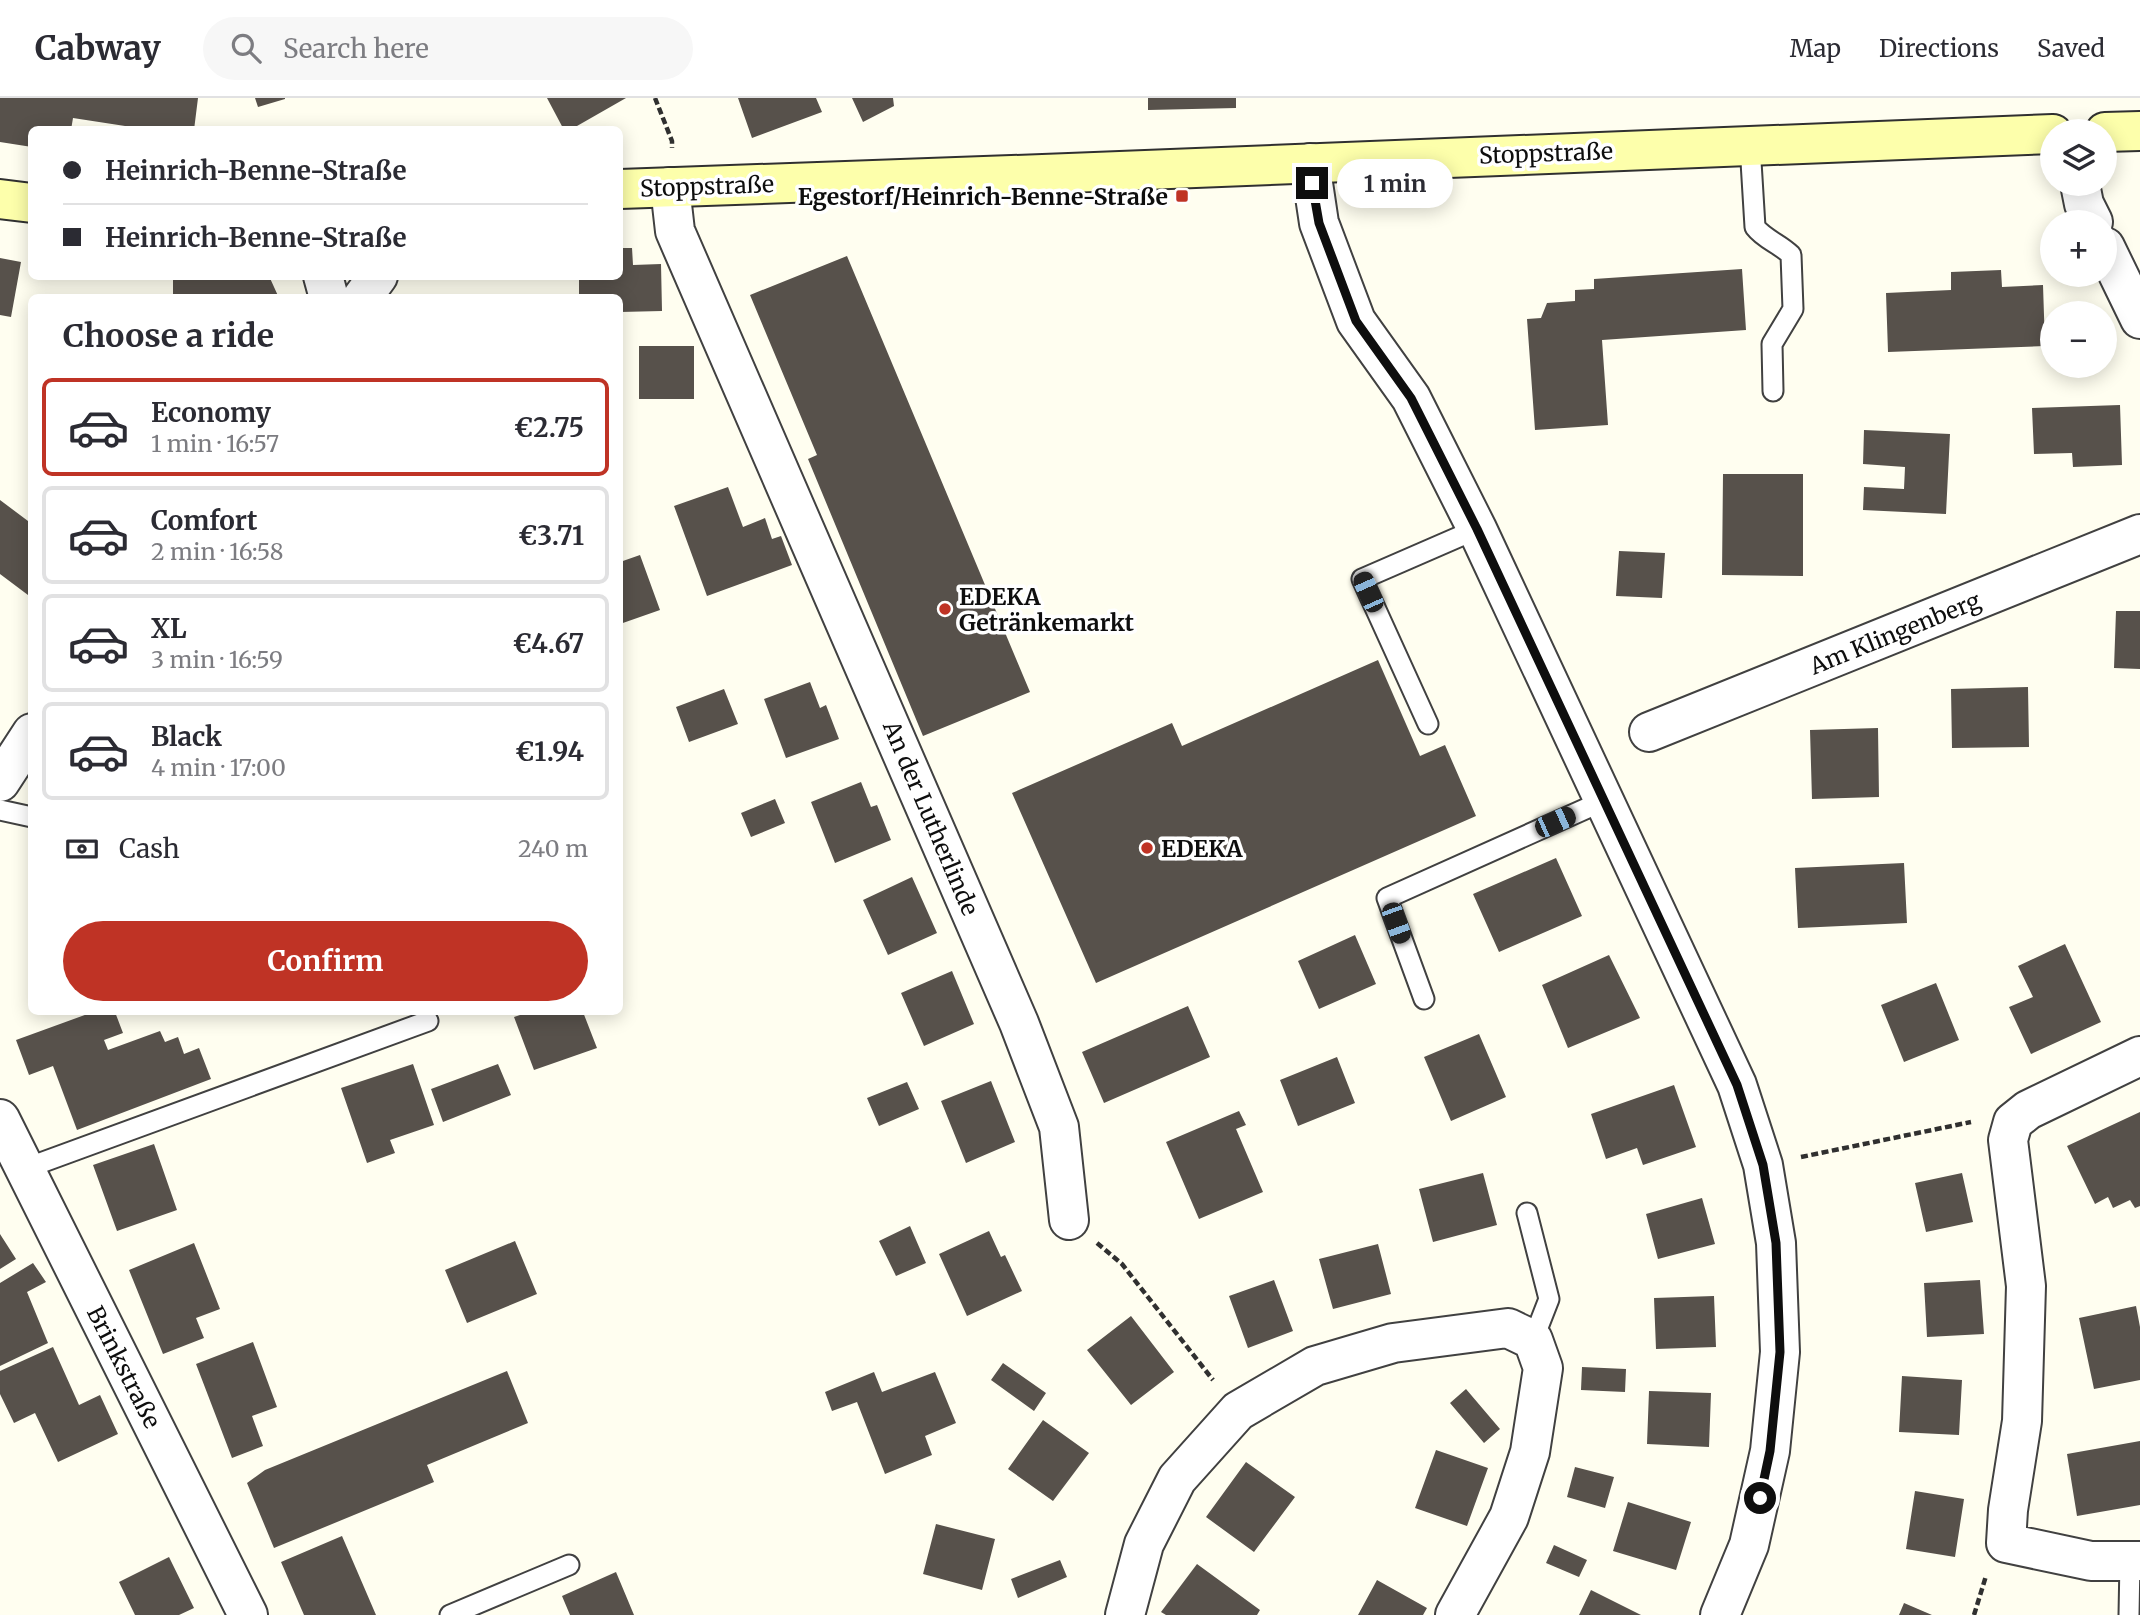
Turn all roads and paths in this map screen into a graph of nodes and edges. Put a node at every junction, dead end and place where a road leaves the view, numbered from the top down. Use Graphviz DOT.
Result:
graph roads {
  1 [pos="655,98"];
  2 [pos="2140,131"];
  3 [pos="2117,132"];
  4 [pos="2040,134"];
  5 [pos="1750,145"];
  6 [pos="1310,163"];
  7 [pos="670,187"];
  8 [pos="623,189"];
  9 [pos="0,199"];
  10 [pos="28,202"];
  11 [pos="2117,272"];
  12 [pos="2140,319"];
  13 [pos="1773,391"];
  14 [pos="1477,529"];
  15 [pos="2140,534"];
  16 [pos="1428,724"];
  17 [pos="1649,732"];
  18 [pos="28,739"];
  19 [pos="0,782"];
  20 [pos="1603,801"];
  21 [pos="0,810"];
  22 [pos="28,816"];
  23 [pos="1424,999"];
  24 [pos="428,1021"];
  25 [pos="2140,1056"];
  26 [pos="0,1119"];
  27 [pos="2013,1122"];
  28 [pos="1763,1165"];
  29 [pos="24,1169"];
  30 [pos="1527,1213"];
  31 [pos="1069,1220"];
  32 [pos="1533,1340"];
  33 [pos="1238,1411"];
  34 [pos="2135,1561"];
  35 [pos="569,1565"];
  36 [pos="248,1615"];
  37 [pos="450,1615"];
  38 [pos="1125,1615"];
  39 [pos="1455,1615"];
  40 [pos="1720,1615"];
  41 [pos="2129,1615"];
  1 -- 7 [label="path"];
  2 -- 3 [label="main road"];
  4 -- 5 [label="main road, Stoppstraße"];
  5 -- 6 [label="main road, Stoppstraße"];
  5 -- 13 [label="lane"];
  6 -- 7 [label="main road, Stoppstraße"];
  6 -- 14 [label="street"];
  7 -- 8 [label="main road, Stoppstraße"];
  7 -- 31 [label="street, An der Lutherlinde"];
  9 -- 10 [label="main road"];
  11 -- 12 [label="street"];
  14 -- 16 [label="lane"];
  14 -- 20 [label="street"];
  15 -- 17 [label="street, Am Klingenberg"];
  18 -- 19 [label="street"];
  20 -- 23 [label="lane"];
  20 -- 28 [label="street"];
  21 -- 22 [label="lane"];
  24 -- 29 [label="lane"];
  25 -- 27 [label="street"];
  26 -- 29 [label="street, Brinkstraße"];
  27 -- 28 [label="path"];
  27 -- 34 [label="street"];
  28 -- 40 [label="street"];
  29 -- 36 [label="street, Brinkstraße"];
  30 -- 32 [label="lane"];
  31 -- 33 [label="path"];
  32 -- 33 [label="street"];
  32 -- 39 [label="street"];
  33 -- 38 [label="street"];
  34 -- 41 [label="lane"];
  35 -- 37 [label="lane"];
}
